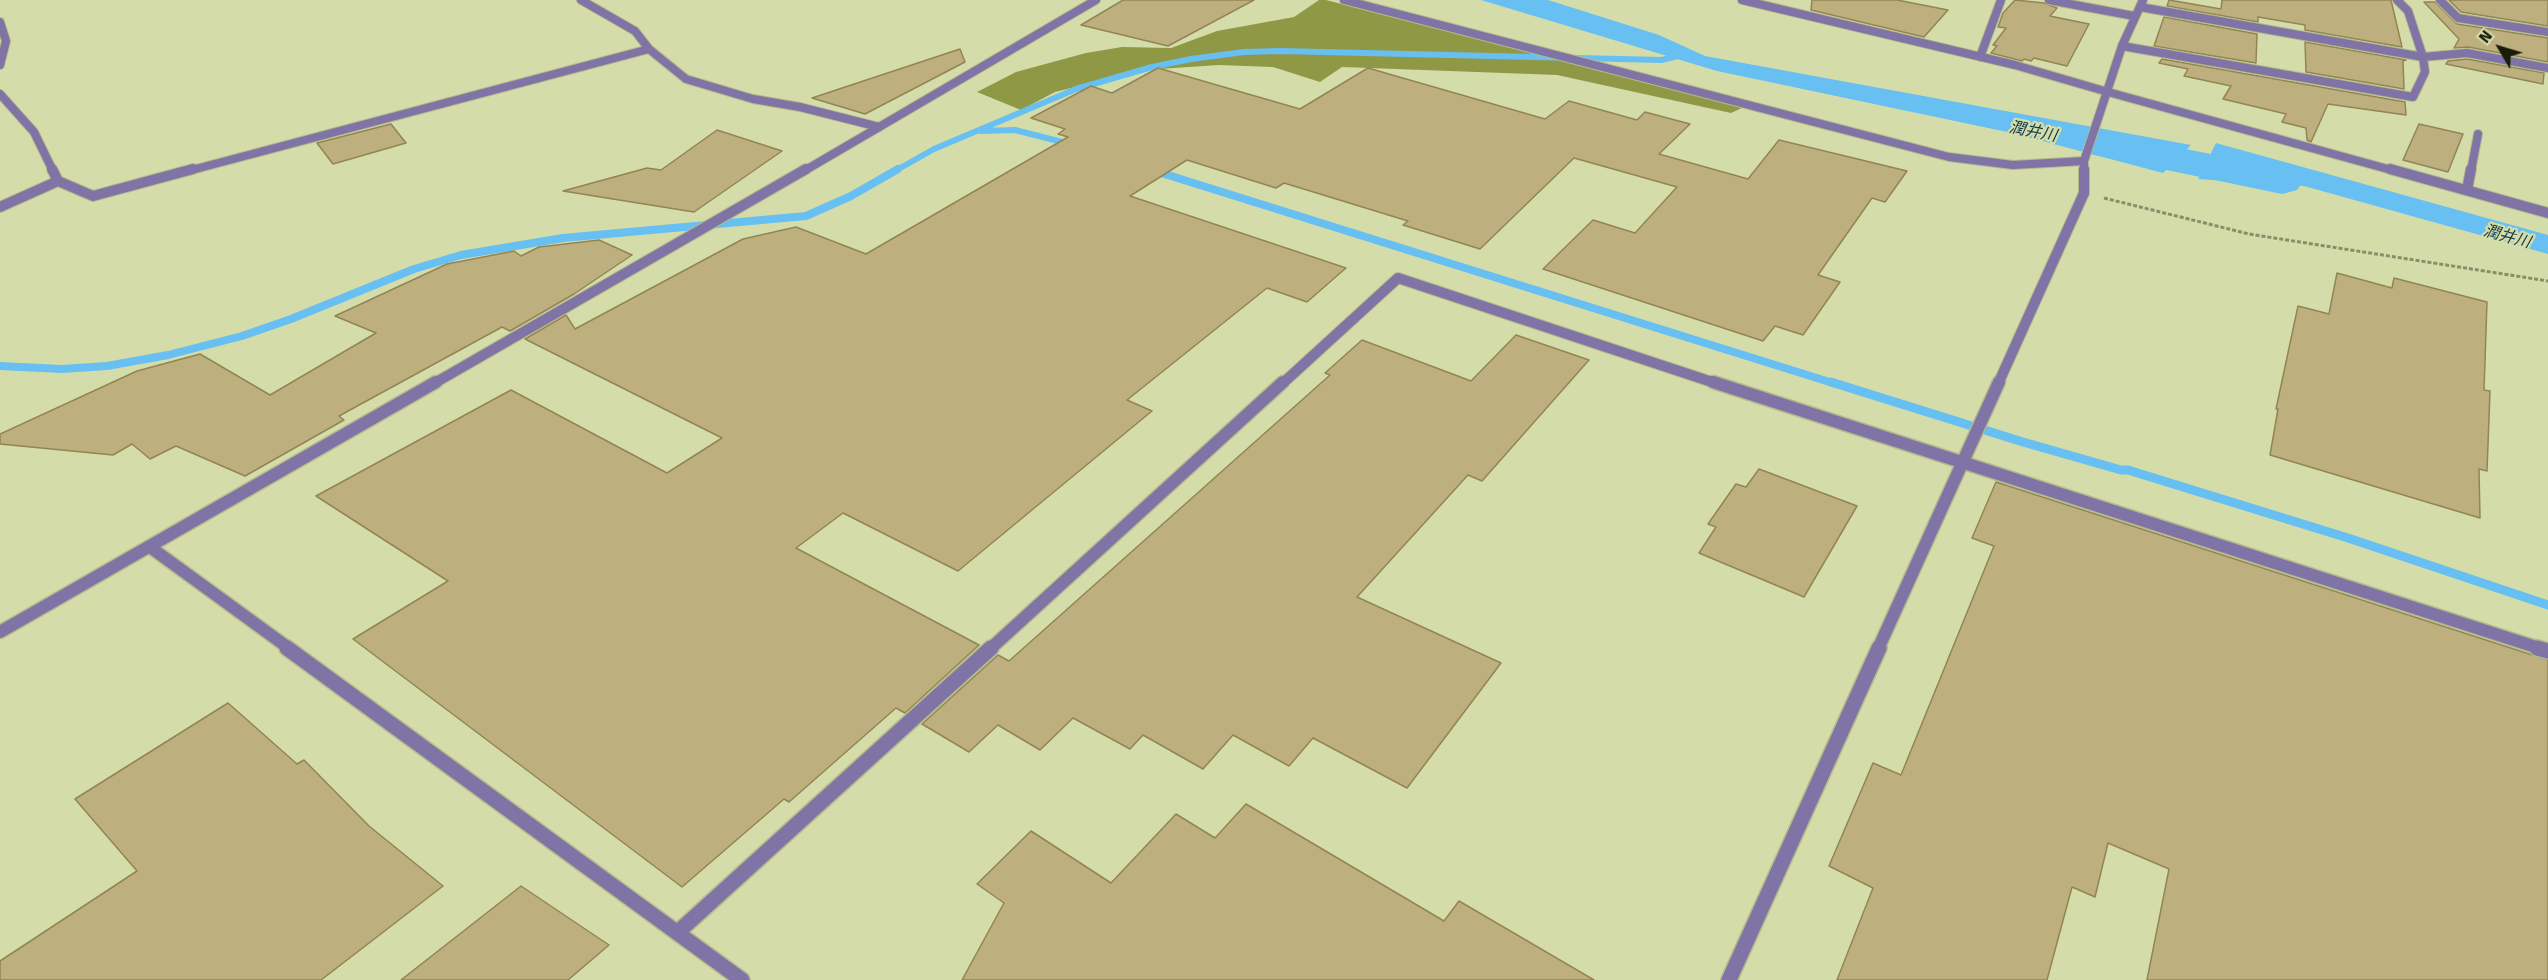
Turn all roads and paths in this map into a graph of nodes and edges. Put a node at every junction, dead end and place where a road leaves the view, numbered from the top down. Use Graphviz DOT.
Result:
graph roads {
  1 [pos="581,0"];
  2 [pos="1096,0"];
  3 [pos="1344,0"];
  4 [pos="1742,0"];
  5 [pos="2001,0"];
  6 [pos="2049,0"];
  7 [pos="2397,0"];
  8 [pos="2440,0"];
  9 [pos="2141,4"];
  10 [pos="2134,16"];
  11 [pos="0,22"];
  12 [pos="2548,32"];
  13 [pos="2122,46"];
  14 [pos="649,49"];
  15 [pos="1980,57"];
  16 [pos="2423,57"];
  17 [pos="0,65"];
  18 [pos="2548,68"];
  19 [pos="2108,92"];
  20 [pos="0,94"];
  21 [pos="879,127"];
  22 [pos="2478,134"];
  23 [pos="2084,161"];
  24 [pos="58,181"];
  25 [pos="2084,188"];
  26 [pos="2467,190"];
  27 [pos="0,207"];
  28 [pos="2548,213"];
  29 [pos="2548,281"];
  30 [pos="1962,464"];
  31 [pos="150,547"];
  32 [pos="0,632"];
  33 [pos="2548,651"];
  34 [pos="678,932"];
  35 [pos="741,980"];
  36 [pos="1729,980"];
  1 -- 14 [label="street"];
  2 -- 21 [label="street"];
  3 -- 23 [label="street"];
  4 -- 15 [label="street"];
  5 -- 15 [label="street"];
  6 -- 10 [label="street"];
  7 -- 16 [label="street"];
  8 -- 12 [label="street"];
  9 -- 10 [label="street"];
  9 -- 16 [label="street"];
  10 -- 13 [label="street"];
  11 -- 17 [label="street"];
  13 -- 16 [label="street"];
  13 -- 19 [label="street"];
  14 -- 21 [label="street"];
  14 -- 24 [label="street"];
  15 -- 19 [label="street"];
  16 -- 18 [label="street"];
  19 -- 23 [label="street"];
  19 -- 26 [label="street"];
  20 -- 24 [label="street"];
  21 -- 31 [label="street"];
  22 -- 26 [label="street"];
  23 -- 25 [label="street"];
  24 -- 27 [label="street"];
  25 -- 29 [label="path"];
  25 -- 30 [label="street"];
  26 -- 28 [label="street"];
  30 -- 33 [label="street"];
  30 -- 34 [label="street"];
  30 -- 36 [label="street"];
  31 -- 32 [label="street"];
  31 -- 34 [label="street"];
  34 -- 35 [label="street"];
}
